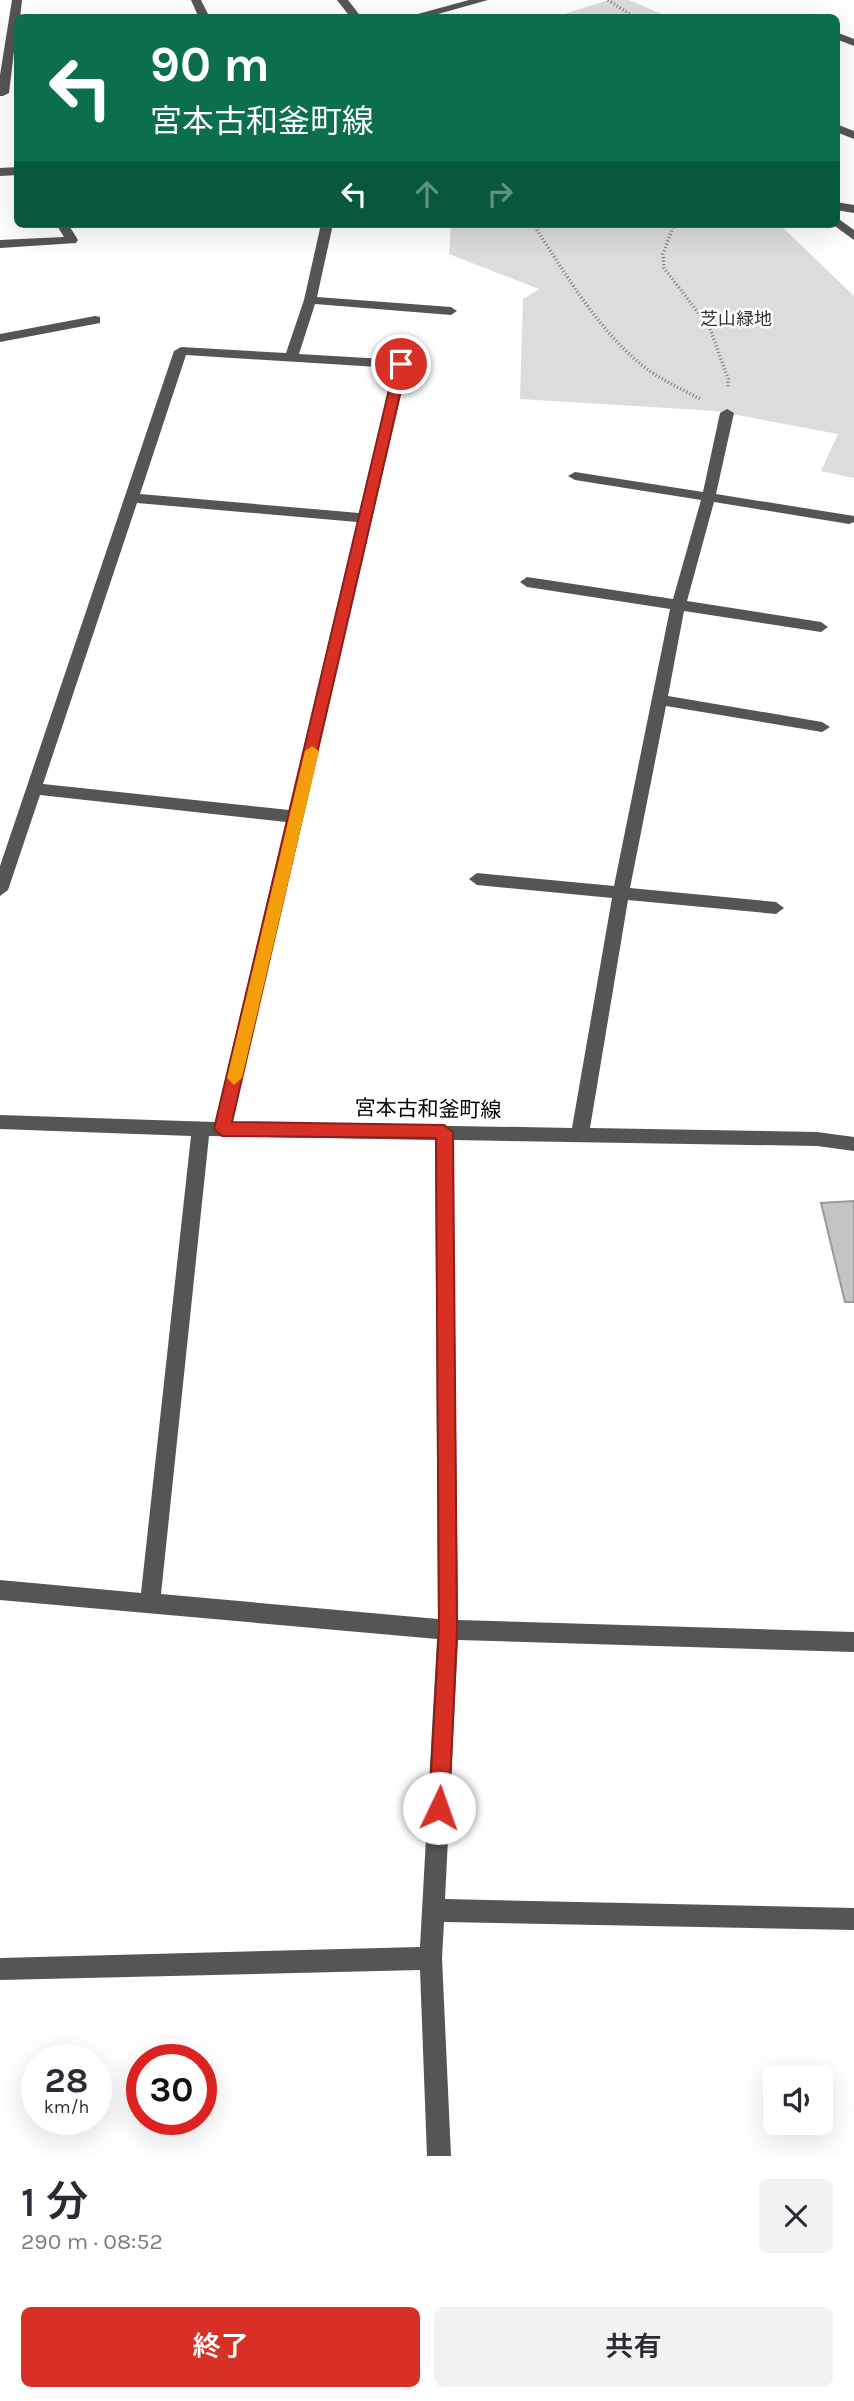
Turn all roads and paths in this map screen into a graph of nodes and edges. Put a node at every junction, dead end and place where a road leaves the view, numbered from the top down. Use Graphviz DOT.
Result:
graph roads {
  1 [pos="17,0"];
  2 [pos="342,0"];
  3 [pos="483,0"];
  4 [pos="608,0"];
  5 [pos="354,14"];
  6 [pos="425,14"];
  7 [pos="630,14"];
  8 [pos="6,37"];
  9 [pos="1,93"];
  10 [pos="840,224"];
  11 [pos="64,228"];
  12 [pos="326,228"];
  13 [pos="536,228"];
  14 [pos="673,228"];
  15 [pos="854,236"];
  16 [pos="0,244"];
  17 [pos="310,300"];
  18 [pos="452,312"];
  19 [pos="95,320"];
  20 [pos="0,338"];
  21 [pos="291,358"];
  22 [pos="727,413"];
  23 [pos="575,476"];
  24 [pos="709,496"];
  25 [pos="131,498"];
  26 [pos="364,518"];
  27 [pos="849,519"];
  28 [pos="527,582"];
  29 [pos="678,606"];
  30 [pos="821,627"];
  31 [pos="662,700"];
  32 [pos="821,727"];
  33 [pos="33,789"];
  34 [pos="297,817"];
  35 [pos="477,879"];
  36 [pos="0,890"];
  37 [pos="621,892"];
  38 [pos="776,908"];
  39 [pos="0,1122"];
  40 [pos="201,1129"];
  41 [pos="222,1129"];
  42 [pos="444,1132"];
  43 [pos="580,1136"];
  44 [pos="854,1143"];
  45 [pos="0,1590"];
  46 [pos="150,1602"];
  47 [pos="448,1630"];
  48 [pos="854,1642"];
  49 [pos="433,1910"];
  50 [pos="854,1919"];
  51 [pos="431,1958"];
  52 [pos="0,1969"];
  53 [pos="439,2156"];
  1 -- 8 [label="street"];
  2 -- 5 [label="street"];
  3 -- 6 [label="street"];
  4 -- 7 [label="path"];
  8 -- 9 [label="street"];
  10 -- 15 [label="street"];
  11 -- 16 [label="street"];
  12 -- 17 [label="street"];
  13 -- 22 [label="path"];
  14 -- 22 [label="path"];
  17 -- 18 [label="street"];
  17 -- 21 [label="street"];
  19 -- 20 [label="street"];
  21 -- 25 [label="street"];
  21 -- 26 [label="street"];
  22 -- 24 [label="street"];
  23 -- 24 [label="street"];
  24 -- 27 [label="street"];
  24 -- 29 [label="street"];
  25 -- 26 [label="street"];
  25 -- 33 [label="street"];
  26 -- 34 [label="street"];
  28 -- 29 [label="street"];
  29 -- 30 [label="street"];
  29 -- 31 [label="street"];
  31 -- 32 [label="street"];
  31 -- 37 [label="street"];
  33 -- 34 [label="street"];
  33 -- 36 [label="street"];
  34 -- 41 [label="street"];
  35 -- 37 [label="street"];
  37 -- 38 [label="street"];
  37 -- 43 [label="street"];
  39 -- 40 [label="street, 宮本古和釜町線"];
  40 -- 41 [label="street, 宮本古和釜町線"];
  40 -- 46 [label="street"];
  41 -- 42 [label="street, 宮本古和釜町線"];
  42 -- 43 [label="street, 宮本古和釜町線"];
  42 -- 47 [label="street"];
  43 -- 44 [label="street, 宮本古和釜町線"];
  45 -- 46 [label="street"];
  46 -- 47 [label="street"];
  47 -- 48 [label="street"];
  47 -- 49 [label="street"];
  49 -- 50 [label="street"];
  49 -- 51 [label="street"];
  51 -- 52 [label="street"];
  51 -- 53 [label="street"];
}
